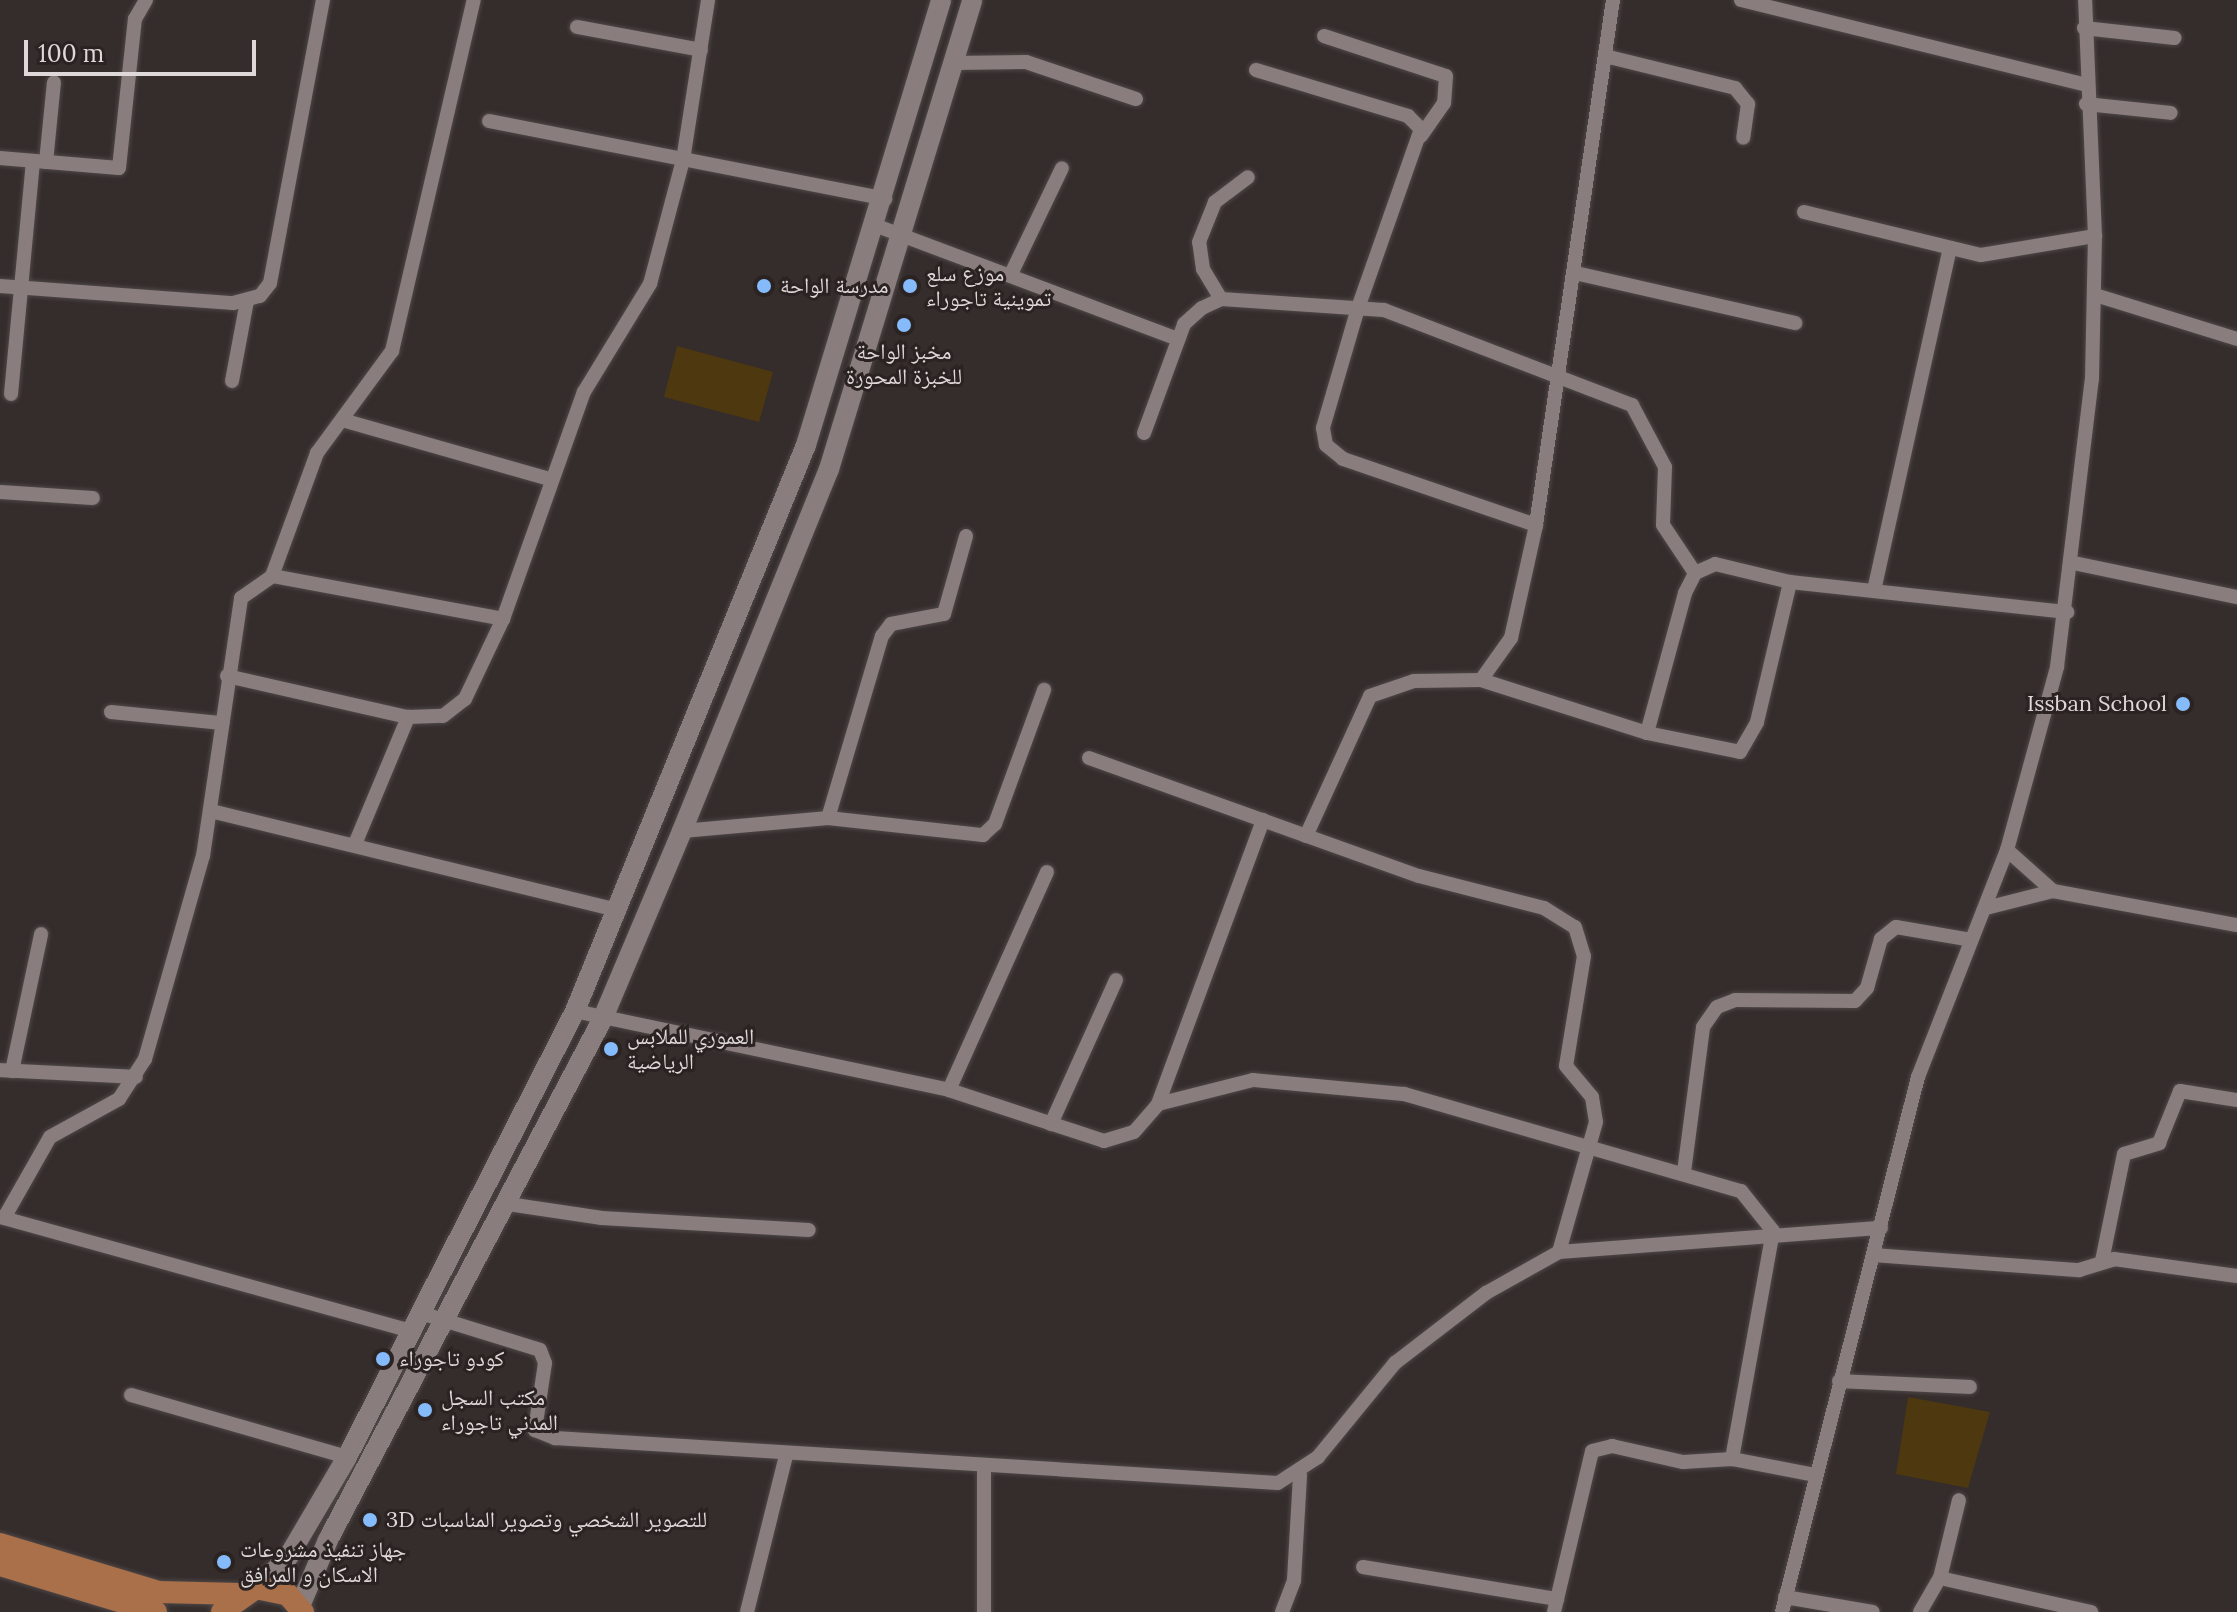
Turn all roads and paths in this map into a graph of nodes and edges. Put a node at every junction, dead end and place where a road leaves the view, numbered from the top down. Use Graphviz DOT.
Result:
graph roads {
  1 [pos="146,0"];
  2 [pos="323,0"];
  3 [pos="474,0"];
  4 [pos="708,0"];
  5 [pos="941,0"];
  6 [pos="972,0"];
  7 [pos="1613,0"];
  8 [pos="1741,0"];
  9 [pos="2085,0"];
  10 [pos="577,27"];
  11 [pos="2084,28"];
  12 [pos="1324,36"];
  13 [pos="2174,38"];
  14 [pos="701,50"];
  15 [pos="1609,57"];
  16 [pos="954,63"];
  17 [pos="1256,70"];
  18 [pos="54,82"];
  19 [pos="2084,84"];
  20 [pos="1136,99"];
  21 [pos="2086,104"];
  22 [pos="2171,113"];
  23 [pos="489,121"];
  24 [pos="1421,136"];
  25 [pos="1743,138"];
  26 [pos="0,158"];
  27 [pos="683,160"];
  28 [pos="40,161"];
  29 [pos="1062,168"];
  30 [pos="1248,177"];
  31 [pos="885,199"];
  32 [pos="1804,212"];
  33 [pos="877,226"];
  34 [pos="904,236"];
  35 [pos="2095,236"];
  36 [pos="1950,248"];
  37 [pos="1012,272"];
  38 [pos="1575,273"];
  39 [pos="0,286"];
  40 [pos="26,289"];
  41 [pos="2095,295"];
  42 [pos="1221,299"];
  43 [pos="247,301"];
  44 [pos="1358,308"];
  45 [pos="1795,323"];
  46 [pos="1178,339"];
  47 [pos="2237,339"];
  48 [pos="1557,372"];
  49 [pos="232,381"];
  50 [pos="11,394"];
  51 [pos="342,420"];
  52 [pos="1144,433"];
  53 [pos="549,479"];
  54 [pos="0,492"];
  55 [pos="93,498"];
  56 [pos="1536,525"];
  57 [pos="966,536"];
  58 [pos="2074,563"];
  59 [pos="1695,573"];
  60 [pos="272,576"];
  61 [pos="1790,582"];
  62 [pos="1875,586"];
  63 [pos="2237,597"];
  64 [pos="2067,612"];
  65 [pos="503,619"];
  66 [pos="227,676"];
  67 [pos="1481,680"];
  68 [pos="1044,690"];
  69 [pos="111,712"];
  70 [pos="408,717"];
  71 [pos="222,723"];
  72 [pos="1647,733"];
  73 [pos="1089,758"];
  74 [pos="211,811"];
  75 [pos="828,818"];
  76 [pos="1263,820"];
  77 [pos="682,831"];
  78 [pos="1306,836"];
  79 [pos="355,844"];
  80 [pos="2007,850"];
  81 [pos="1047,872"];
  82 [pos="2053,891"];
  83 [pos="1986,908"];
  84 [pos="618,910"];
  85 [pos="2237,925"];
  86 [pos="41,934"];
  87 [pos="1971,940"];
  88 [pos="1116,980"];
  89 [pos="575,1011"];
  90 [pos="603,1018"];
  91 [pos="6,1070"];
  92 [pos="136,1077"];
  93 [pos="949,1090"];
  94 [pos="2237,1100"];
  95 [pos="1158,1104"];
  96 [pos="1051,1124"];
  97 [pos="1591,1154"];
  98 [pos="1684,1172"];
  99 [pos="508,1204"];
  100 [pos="2,1218"];
  101 [pos="1881,1228"];
  102 [pos="809,1230"];
  103 [pos="1773,1231"];
  104 [pos="1559,1252"];
  105 [pos="1873,1255"];
  106 [pos="2102,1261"];
  107 [pos="2237,1276"];
  108 [pos="447,1322"];
  109 [pos="419,1323"];
  110 [pos="1839,1381"];
  111 [pos="1970,1387"];
  112 [pos="131,1395"];
  113 [pos="786,1455"];
  114 [pos="347,1457"];
  115 [pos="1732,1459"];
  116 [pos="984,1465"];
  117 [pos="1300,1475"];
  118 [pos="1815,1475"];
  119 [pos="1959,1500"];
  120 [pos="0,1544"];
  121 [pos="0,1565"];
  122 [pos="1363,1567"];
  123 [pos="1940,1578"];
  124 [pos="248,1591"];
  125 [pos="1785,1597"];
  126 [pos="1556,1605"];
  127 [pos="301,1609"];
  128 [pos="156,1612"];
  129 [pos="222,1612"];
  130 [pos="747,1612"];
  131 [pos="984,1612"];
  132 [pos="1282,1612"];
  133 [pos="1782,1612"];
  134 [pos="1873,1612"];
  135 [pos="1920,1612"];
  136 [pos="2091,1612"];
  1 -- 28 [label="street"];
  2 -- 43 [label="street"];
  3 -- 51 [label="street"];
  4 -- 14 [label="street"];
  5 -- 31 [label="main road"];
  6 -- 16 [label="main road"];
  7 -- 15 [label="street"];
  8 -- 19 [label="street"];
  9 -- 11 [label="street"];
  10 -- 14 [label="street"];
  11 -- 13 [label="street"];
  11 -- 19 [label="street"];
  12 -- 24 [label="street"];
  14 -- 27 [label="street"];
  15 -- 25 [label="street"];
  15 -- 38 [label="street"];
  16 -- 20 [label="street"];
  16 -- 34 [label="main road"];
  17 -- 24 [label="street"];
  18 -- 28 [label="street"];
  19 -- 21 [label="street"];
  21 -- 22 [label="street"];
  21 -- 35 [label="street"];
  23 -- 27 [label="street"];
  24 -- 44 [label="street"];
  26 -- 28 [label="street"];
  27 -- 31 [label="street"];
  27 -- 53 [label="street"];
  28 -- 40 [label="street"];
  29 -- 37 [label="street"];
  30 -- 42 [label="street"];
  31 -- 33 [label="main road"];
  32 -- 36 [label="street"];
  33 -- 34 [label="street"];
  33 -- 84 [label="main road"];
  34 -- 37 [label="street"];
  34 -- 77 [label="main road"];
  35 -- 36 [label="street"];
  35 -- 41 [label="street"];
  36 -- 62 [label="street"];
  37 -- 46 [label="street"];
  38 -- 45 [label="street"];
  38 -- 48 [label="street"];
  39 -- 40 [label="street"];
  40 -- 43 [label="street"];
  40 -- 50 [label="street"];
  41 -- 47 [label="street"];
  41 -- 58 [label="street"];
  42 -- 44 [label="street"];
  42 -- 46 [label="street"];
  43 -- 49 [label="street"];
  44 -- 48 [label="street"];
  44 -- 56 [label="street"];
  46 -- 52 [label="street"];
  48 -- 56 [label="street"];
  48 -- 59 [label="street"];
  51 -- 53 [label="street"];
  51 -- 60 [label="street"];
  53 -- 65 [label="street"];
  54 -- 55 [label="street"];
  56 -- 67 [label="street"];
  57 -- 75 [label="street"];
  58 -- 63 [label="street"];
  58 -- 64 [label="street"];
  59 -- 61 [label="street"];
  59 -- 72 [label="street"];
  60 -- 65 [label="street"];
  60 -- 66 [label="street"];
  61 -- 62 [label="street"];
  61 -- 72 [label="street"];
  62 -- 64 [label="street"];
  64 -- 80 [label="street"];
  65 -- 70 [label="street"];
  66 -- 70 [label="street"];
  66 -- 71 [label="street"];
  67 -- 72 [label="street"];
  67 -- 78 [label="street"];
  68 -- 75 [label="street"];
  69 -- 71 [label="street"];
  70 -- 79 [label="street"];
  71 -- 74 [label="street"];
  73 -- 76 [label="street"];
  74 -- 79 [label="street"];
  74 -- 92 [label="street"];
  75 -- 77 [label="street"];
  76 -- 78 [label="street"];
  76 -- 95 [label="street"];
  77 -- 90 [label="main road"];
  78 -- 97 [label="street"];
  79 -- 84 [label="street"];
  80 -- 82 [label="street"];
  80 -- 83 [label="street"];
  81 -- 93 [label="street"];
  82 -- 83 [label="street"];
  82 -- 85 [label="street"];
  83 -- 87 [label="street"];
  84 -- 89 [label="main road"];
  86 -- 91 [label="street"];
  87 -- 98 [label="street"];
  87 -- 101 [label="street"];
  88 -- 96 [label="street"];
  89 -- 90 [label="street"];
  89 -- 109 [label="main road"];
  90 -- 93 [label="street"];
  90 -- 99 [label="main road"];
  91 -- 92 [label="street"];
  92 -- 100 [label="street"];
  93 -- 96 [label="street"];
  94 -- 106 [label="street"];
  95 -- 96 [label="street"];
  95 -- 97 [label="street"];
  97 -- 98 [label="street"];
  97 -- 104 [label="street"];
  98 -- 103 [label="street"];
  99 -- 102 [label="street"];
  99 -- 108 [label="main road"];
  100 -- 109 [label="street"];
  101 -- 103 [label="street"];
  101 -- 105 [label="street"];
  103 -- 104 [label="street"];
  103 -- 115 [label="street"];
  104 -- 117 [label="street"];
  105 -- 106 [label="street"];
  105 -- 110 [label="street"];
  106 -- 107 [label="street"];
  108 -- 109 [label="street"];
  108 -- 113 [label="street"];
  108 -- 127 [label="main road"];
  109 -- 114 [label="main road"];
  110 -- 111 [label="street"];
  110 -- 118 [label="street"];
  112 -- 114 [label="street"];
  113 -- 116 [label="street"];
  113 -- 130 [label="street"];
  114 -- 124 [label="main road"];
  115 -- 118 [label="street"];
  115 -- 126 [label="street"];
  116 -- 117 [label="street"];
  116 -- 131 [label="street"];
  117 -- 132 [label="street"];
  118 -- 125 [label="street"];
  119 -- 123 [label="street"];
  120 -- 124 [label="main road"];
  121 -- 128 [label="main road"];
  122 -- 126 [label="street"];
  123 -- 135 [label="street"];
  123 -- 136 [label="street"];
  124 -- 127 [label="main road"];
  124 -- 129 [label="main road"];
  125 -- 133 [label="street"];
  125 -- 134 [label="street"];
}
